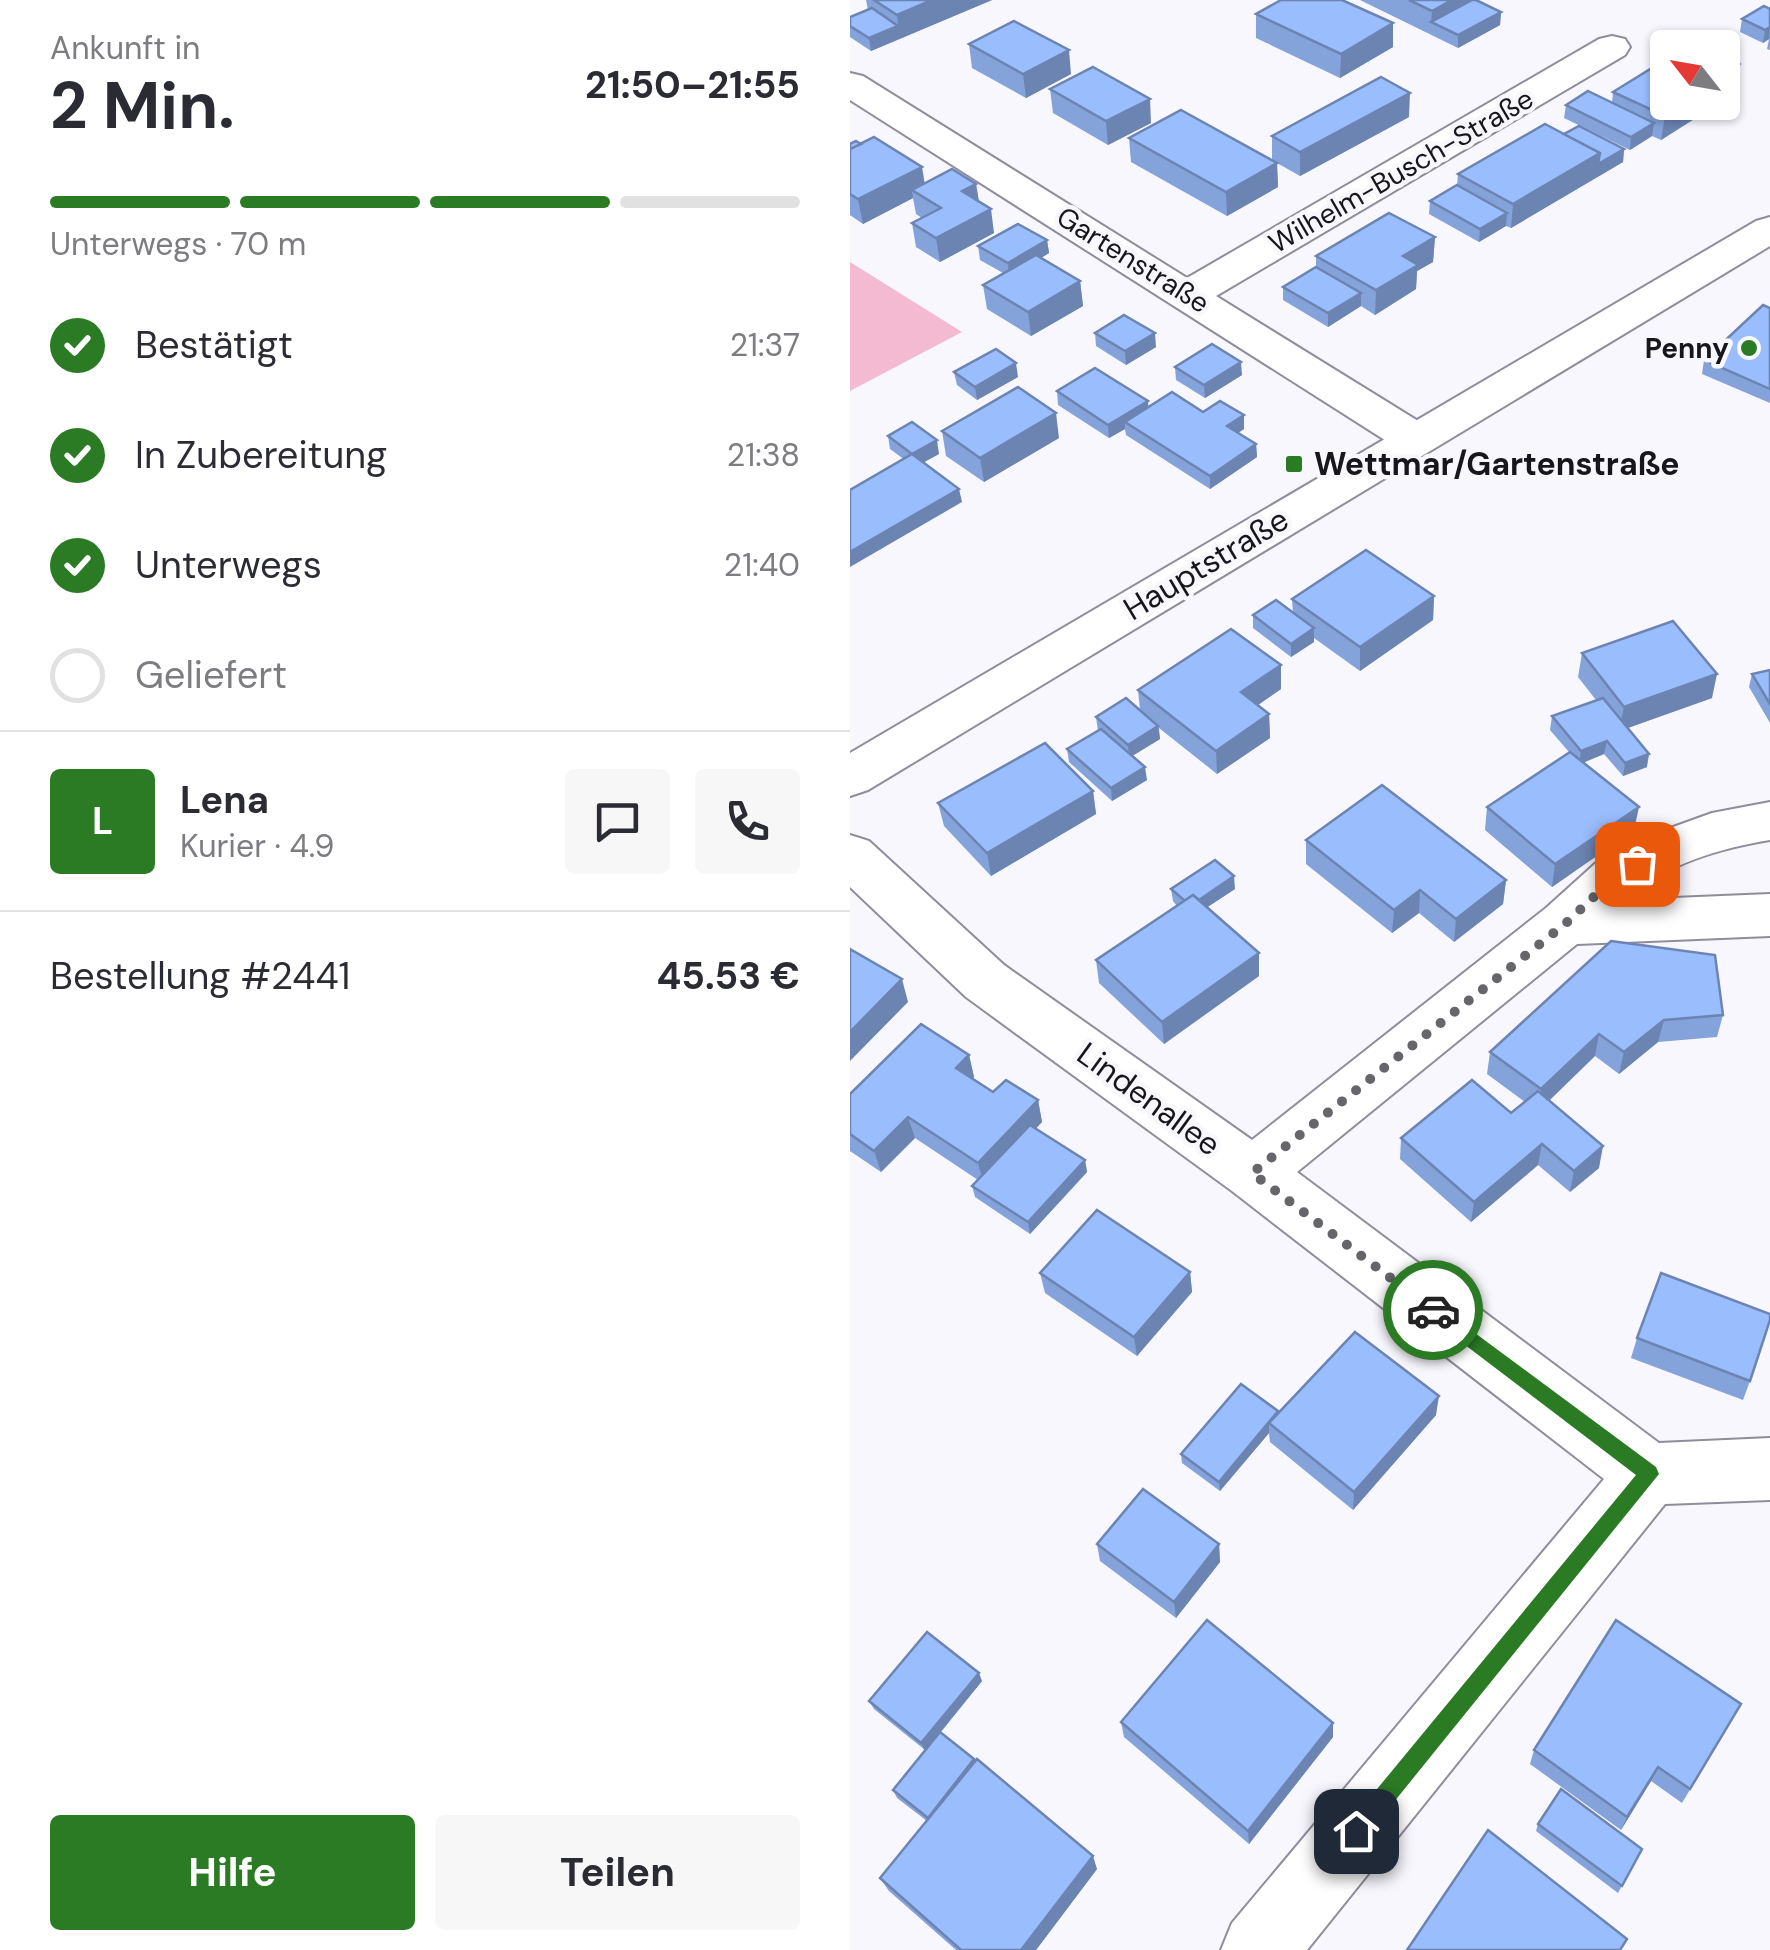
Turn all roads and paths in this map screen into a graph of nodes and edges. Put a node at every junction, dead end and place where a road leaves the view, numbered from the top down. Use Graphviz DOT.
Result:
graph roads {
  1 [pos="1612,48"];
  2 [pos="850,84"];
  3 [pos="1770,229"];
  4 [pos="1189,294"];
  5 [pos="1414,439"];
  6 [pos="850,777"];
  7 [pos="1770,821"];
  8 [pos="850,856"];
  9 [pos="1770,915"];
  10 [pos="1565,924"];
  11 [pos="1252,1173"];
  12 [pos="1770,1469"];
  13 [pos="1649,1474"];
  14 [pos="1258,1950"];
  1 -- 4 [label="street, Wilhelm-Busch-Straße"];
  2 -- 4 [label="street, Gartenstraße"];
  3 -- 5 [label="street, Hauptstraße"];
  4 -- 5 [label="street, Gartenstraße"];
  5 -- 6 [label="street, Hauptstraße"];
  7 -- 10 [label="street"];
  8 -- 11 [label="street, Lindenallee"];
  9 -- 10 [label="street"];
  10 -- 11 [label="street"];
  11 -- 13 [label="street, Lindenallee"];
  12 -- 13 [label="street"];
  13 -- 14 [label="street"];
}
